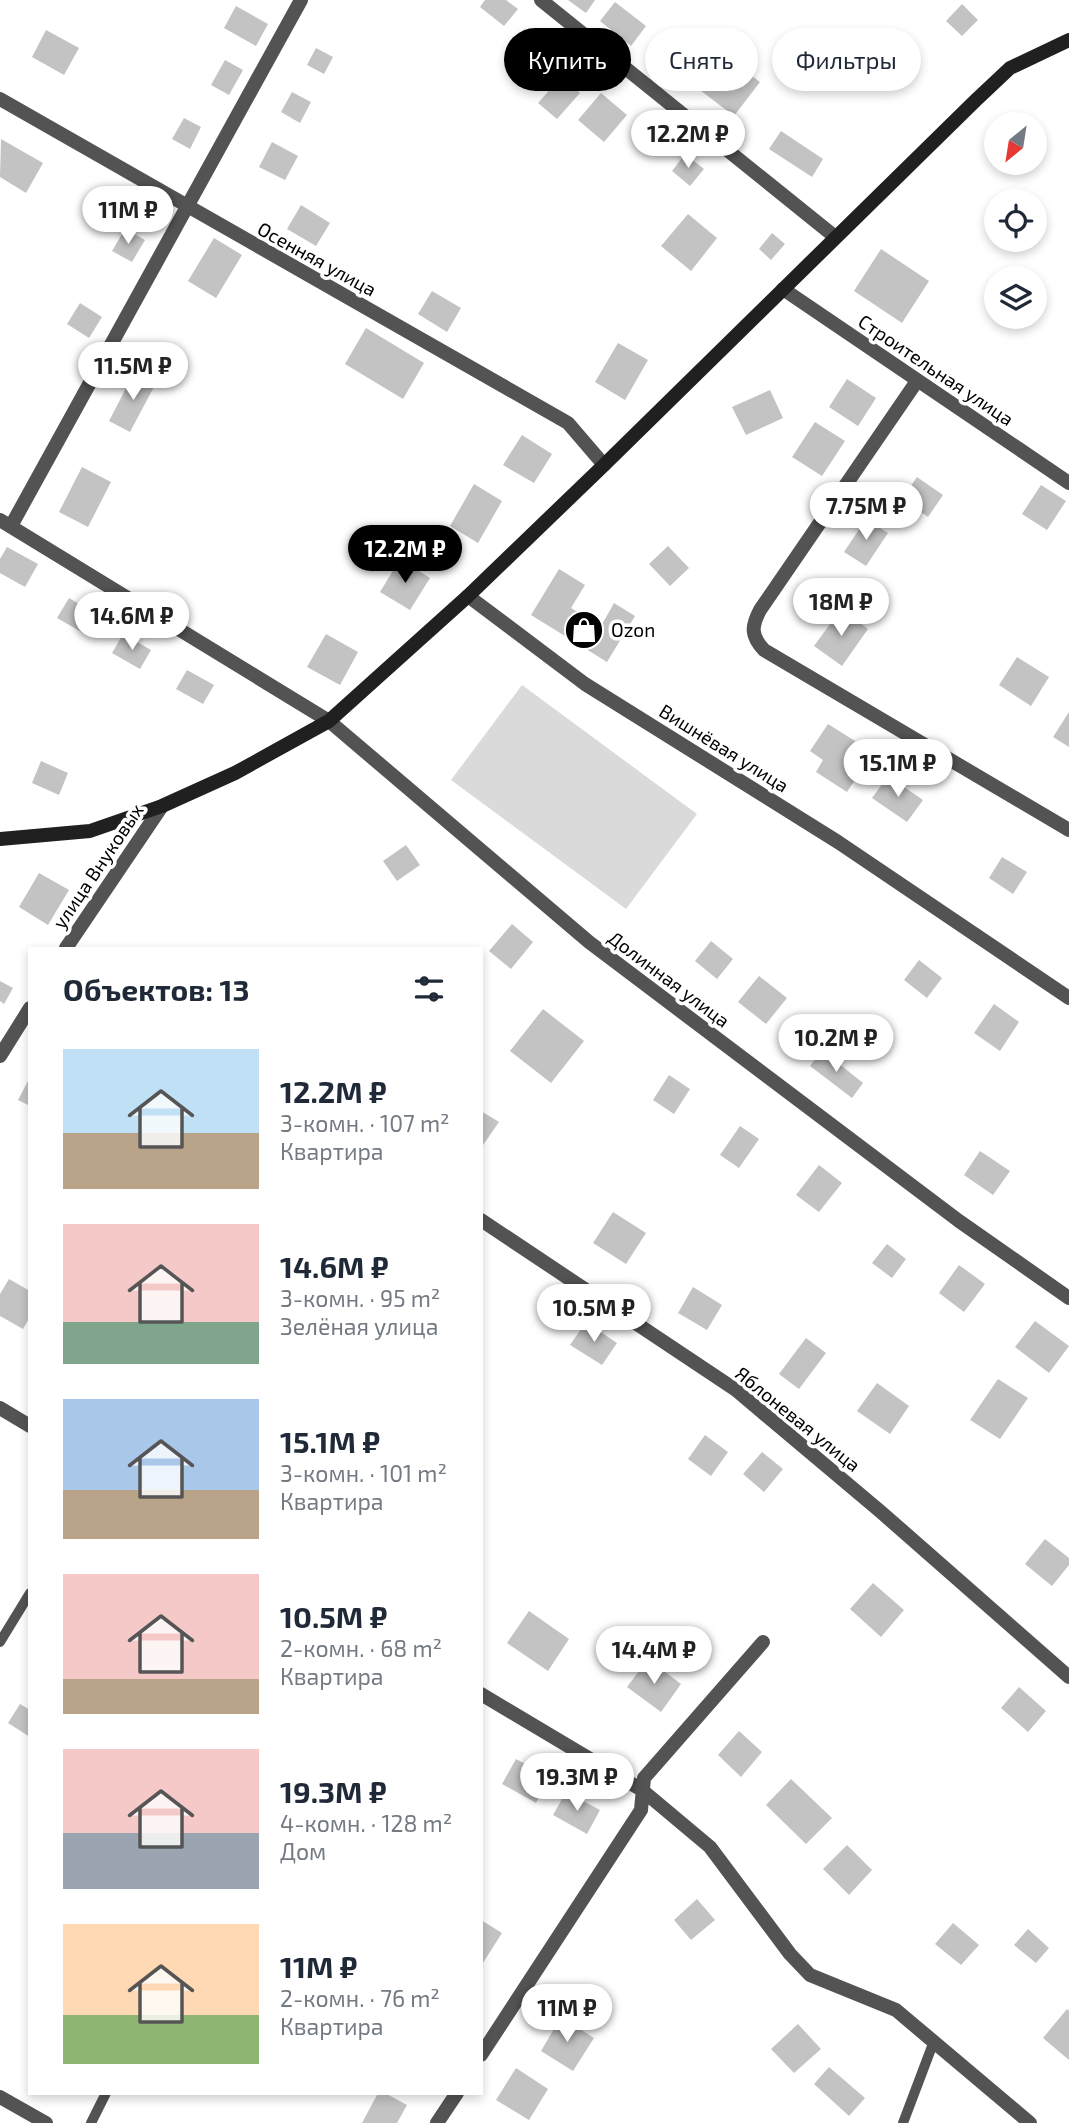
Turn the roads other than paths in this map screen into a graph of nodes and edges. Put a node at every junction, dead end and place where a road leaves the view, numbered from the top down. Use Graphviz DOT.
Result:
graph roads {
  1 [pos="301,0"];
  2 [pos="541,0"];
  3 [pos="1069,40"];
  4 [pos="0,99"];
  5 [pos="187,207"];
  6 [pos="834,236"];
  7 [pos="783,289"];
  8 [pos="917,381"];
  9 [pos="604,465"];
  10 [pos="1069,483"];
  11 [pos="5,523"];
  12 [pos="468,596"];
  13 [pos="329,721"];
  14 [pos="162,806"];
  15 [pos="1069,830"];
  16 [pos="0,839"];
  17 [pos="67,947"];
  18 [pos="1069,998"];
  19 [pos="28,1010"];
  20 [pos="0,1056"];
  21 [pos="483,1221"];
  22 [pos="1069,1298"];
  23 [pos="0,1408"];
  24 [pos="28,1425"];
  25 [pos="28,1595"];
  26 [pos="763,1642"];
  27 [pos="0,1643"];
  28 [pos="1069,1677"];
  29 [pos="483,1695"];
  30 [pos="642,1790"];
  31 [pos="934,2041"];
  32 [pos="483,2052"];
  33 [pos="105,2095"];
  34 [pos="456,2095"];
  35 [pos="0,2097"];
  36 [pos="46,2123"];
  37 [pos="91,2123"];
  38 [pos="437,2123"];
  39 [pos="903,2123"];
  40 [pos="1030,2123"];
  1 -- 5 [label="street"];
  2 -- 6 [label="street"];
  3 -- 6 [label="street"];
  4 -- 5 [label="street, Осенняя улица"];
  5 -- 9 [label="street, Осенняя улица"];
  5 -- 11 [label="street"];
  6 -- 7 [label="street"];
  7 -- 8 [label="street, Строительная улица"];
  7 -- 9 [label="street"];
  8 -- 10 [label="street, Строительная улица"];
  8 -- 15 [label="street"];
  9 -- 12 [label="street"];
  11 -- 13 [label="street, Долинная улица"];
  12 -- 13 [label="street"];
  12 -- 18 [label="street, Вишнёвая улица"];
  13 -- 14 [label="street"];
  13 -- 22 [label="street, Долинная улица"];
  14 -- 16 [label="street"];
  14 -- 17 [label="street, улица Внуковых"];
  19 -- 20 [label="street"];
  21 -- 28 [label="street, Яблоневая улица"];
  23 -- 24 [label="street"];
  25 -- 27 [label="lane"];
  26 -- 30 [label="street"];
  29 -- 30 [label="street"];
  30 -- 31 [label="street"];
  30 -- 32 [label="street"];
  31 -- 39 [label="lane"];
  31 -- 40 [label="street"];
  33 -- 37 [label="lane"];
  34 -- 38 [label="street"];
  35 -- 36 [label="street"];
}
